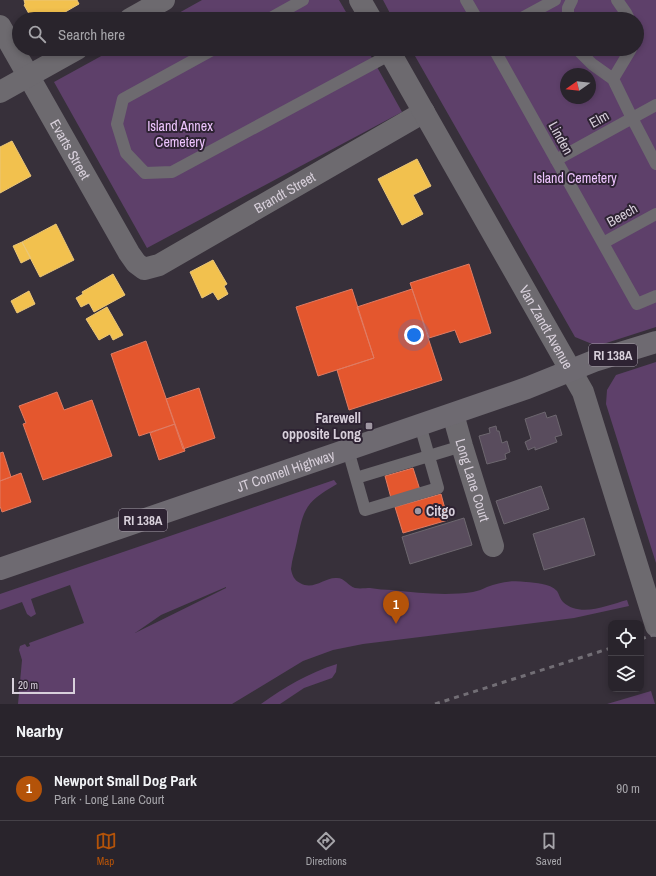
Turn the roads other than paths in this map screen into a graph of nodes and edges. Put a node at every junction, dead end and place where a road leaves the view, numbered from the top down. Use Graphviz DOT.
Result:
graph roads {
  1 [pos="164,0"];
  2 [pos="303,0"];
  3 [pos="360,0"];
  4 [pos="466,0"];
  5 [pos="554,0"];
  6 [pos="572,0"];
  7 [pos="617,0"];
  8 [pos="143,12"];
  9 [pos="282,12"];
  10 [pos="367,12"];
  11 [pos="473,12"];
  12 [pos="533,12"];
  13 [pos="568,12"];
  14 [pos="626,12"];
  15 [pos="0,26"];
  16 [pos="12,47"];
  17 [pos="17,56"];
  18 [pos="65,56"];
  19 [pos="201,56"];
  20 [pos="383,56"];
  21 [pos="392,56"];
  22 [pos="498,56"];
  23 [pos="584,56"];
  24 [pos="627,56"];
  25 [pos="29,76"];
  26 [pos="613,79"];
  27 [pos="0,92"];
  28 [pos="656,105"];
  29 [pos="424,112"];
  30 [pos="632,118"];
  31 [pos="556,160"];
  32 [pos="656,164"];
  33 [pos="656,214"];
  34 [pos="603,243"];
  35 [pos="144,269"];
  36 [pos="656,296"];
  37 [pos="656,342"];
  38 [pos="570,370"];
  39 [pos="453,414"];
  40 [pos="420,425"];
  41 [pos="462,446"];
  42 [pos="348,450"];
  43 [pos="428,456"];
  44 [pos="356,478"];
  45 [pos="493,546"];
  46 [pos="0,569"];
  47 [pos="656,626"];
  1 -- 8 [label="street"];
  2 -- 9 [label="lane"];
  3 -- 10 [label="street"];
  4 -- 11 [label="lane"];
  5 -- 12 [label="lane"];
  6 -- 13 [label="lane"];
  7 -- 14 [label="lane"];
  15 -- 16 [label="street, Evarts Street"];
  17 -- 25 [label="street, Evarts Street"];
  18 -- 25 [label="street"];
  19 -- 20 [label="lane"];
  21 -- 29 [label="street, Van Zandt Avenue"];
  22 -- 31 [label="lane, Linden"];
  23 -- 26 [label="lane"];
  24 -- 26 [label="lane"];
  25 -- 27 [label="street"];
  25 -- 35 [label="street, Evarts Street"];
  26 -- 30 [label="lane"];
  28 -- 30 [label="lane, Elm"];
  29 -- 35 [label="street, Brandt Street"];
  29 -- 38 [label="street, Van Zandt Avenue"];
  30 -- 31 [label="lane, Elm"];
  30 -- 32 [label="lane"];
  31 -- 34 [label="lane, Linden"];
  33 -- 34 [label="lane, Beech"];
  34 -- 36 [label="lane, Linden"];
  37 -- 38 [label="main road, RI 138A"];
  38 -- 39 [label="main road, JT Connell Highway / RI 138A"];
  38 -- 47 [label="street, Van Zandt Avenue"];
  39 -- 40 [label="main road, JT Connell Highway / RI 138A"];
  39 -- 41 [label="street, Long Lane Court"];
  40 -- 42 [label="main road, JT Connell Highway / RI 138A"];
  40 -- 43 [label="lane"];
  41 -- 43 [label="lane"];
  41 -- 45 [label="street, Long Lane Court"];
  42 -- 44 [label="lane"];
  42 -- 46 [label="main road, JT Connell Highway / RI 138A"];
  43 -- 44 [label="lane"];
  43 -- 44 [label="lane"];
}
